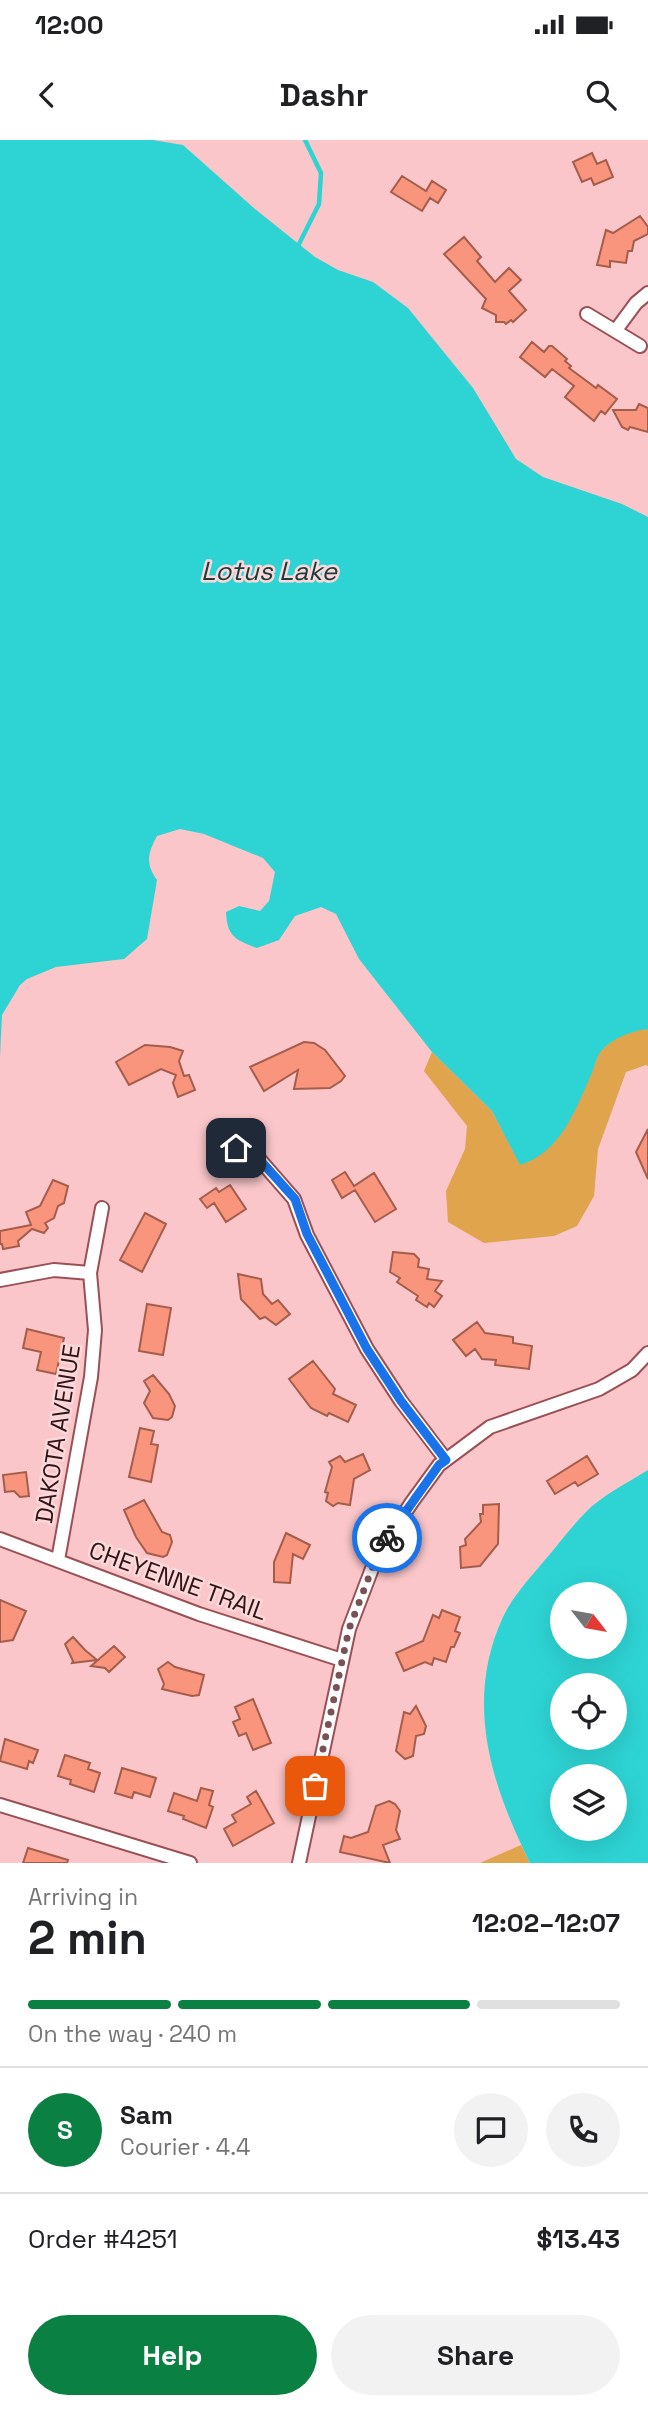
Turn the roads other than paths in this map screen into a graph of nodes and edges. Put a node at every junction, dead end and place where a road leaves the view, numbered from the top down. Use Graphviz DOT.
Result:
graph roads {
  1 [pos="648,293"];
  2 [pos="587,314"];
  3 [pos="617,330"];
  4 [pos="640,346"];
  5 [pos="236,1148"];
  6 [pos="102,1208"];
  7 [pos="90,1273"];
  8 [pos="0,1280"];
  9 [pos="648,1353"];
  10 [pos="446,1460"];
  11 [pos="0,1539"];
  12 [pos="58,1560"];
  13 [pos="342,1660"];
  14 [pos="0,1805"];
  15 [pos="190,1863"];
  16 [pos="299,1863"];
  1 -- 3 [label="street"];
  2 -- 3 [label="street"];
  3 -- 4 [label="street"];
  5 -- 10 [label="street"];
  6 -- 7 [label="street, DAKOTA AVENUE"];
  7 -- 8 [label="street"];
  7 -- 12 [label="street, DAKOTA AVENUE"];
  9 -- 10 [label="street"];
  10 -- 13 [label="street"];
  11 -- 12 [label="street, CHEYENNE TRAIL"];
  12 -- 13 [label="street, CHEYENNE TRAIL"];
  13 -- 16 [label="street"];
  14 -- 15 [label="street"];
}
